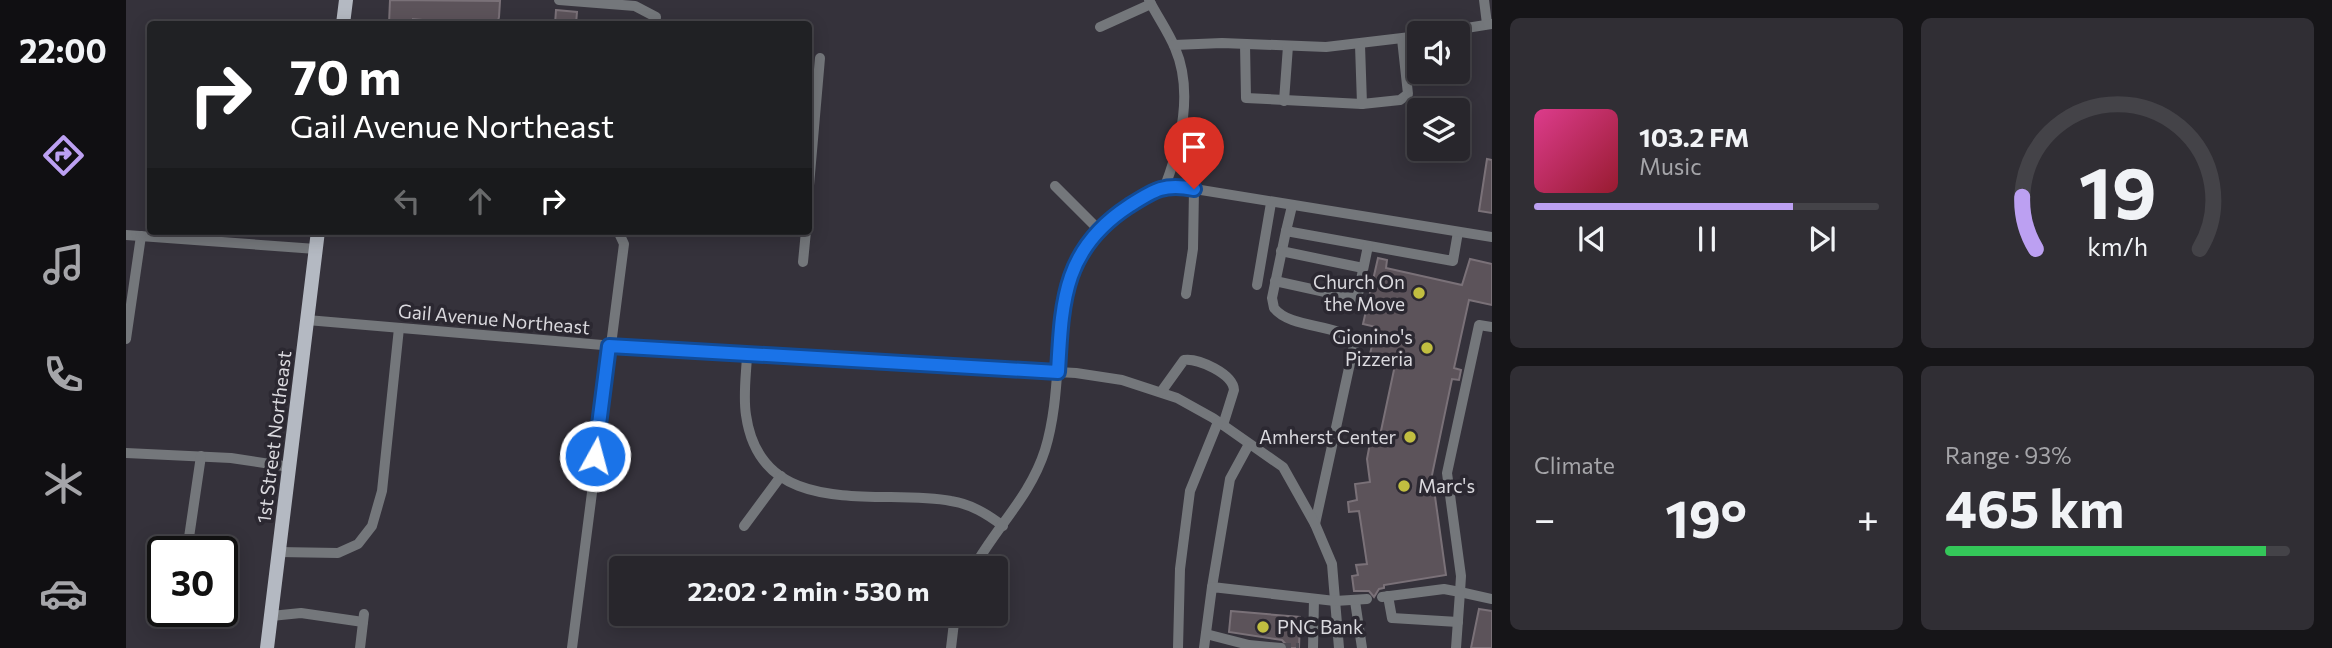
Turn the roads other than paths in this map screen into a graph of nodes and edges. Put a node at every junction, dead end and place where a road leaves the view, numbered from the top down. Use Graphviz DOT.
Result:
graph roads {
  1 [pos="559,0"];
  2 [pos="1484,0"];
  3 [pos="346,2"];
  4 [pos="1150,2"];
  5 [pos="343,21"];
  6 [pos="656,21"];
  7 [pos="1489,24"];
  8 [pos="1100,27"];
  9 [pos="1470,27"];
  10 [pos="1407,38"];
  11 [pos="1402,39"];
  12 [pos="1245,44"];
  13 [pos="1174,45"];
  14 [pos="1360,45"];
  15 [pos="1288,46"];
  16 [pos="820,58"];
  17 [pos="1284,101"];
  18 [pos="1362,104"];
  19 [pos="812,138"];
  20 [pos="1055,186"];
  21 [pos="1165,186"];
  22 [pos="1194,189"];
  23 [pos="1270,203"];
  24 [pos="1292,206"];
  25 [pos="1099,230"];
  26 [pos="1286,232"];
  27 [pos="1458,232"];
  28 [pos="126,235"];
  29 [pos="318,235"];
  30 [pos="620,235"];
  31 [pos="806,235"];
  32 [pos="141,236"];
  33 [pos="1492,237"];
  34 [pos="1368,246"];
  35 [pos="316,249"];
  36 [pos="1281,251"];
  37 [pos="803,262"];
  38 [pos="1363,268"];
  39 [pos="1275,281"];
  40 [pos="1257,285"];
  41 [pos="1186,294"];
  42 [pos="307,320"];
  43 [pos="1492,327"];
  44 [pos="399,328"];
  45 [pos="126,339"];
  46 [pos="609,346"];
  47 [pos="747,356"];
  48 [pos="1058,372"];
  49 [pos="1161,392"];
  50 [pos="1220,423"];
  51 [pos="1248,446"];
  52 [pos="126,453"];
  53 [pos="201,456"];
  54 [pos="290,467"];
  55 [pos="781,476"];
  56 [pos="1315,524"];
  57 [pos="744,526"];
  58 [pos="1003,526"];
  59 [pos="189,536"];
  60 [pos="279,552"];
  61 [pos="981,556"];
  62 [pos="1212,587"];
  63 [pos="1460,592"];
  64 [pos="1314,599"];
  65 [pos="1492,599"];
  66 [pos="1335,601"];
  67 [pos="271,616"];
  68 [pos="1458,622"];
  69 [pos="954,626"];
  70 [pos="1206,634"];
  71 [pos="267,648"];
  72 [pos="360,648"];
  73 [pos="572,648"];
  74 [pos="951,648"];
  75 [pos="1178,648"];
  76 [pos="1205,648"];
  77 [pos="1282,648"];
  78 [pos="1313,648"];
  79 [pos="1339,648"];
  80 [pos="1362,648"];
  81 [pos="1456,648"];
  1 -- 6 [label="street"];
  2 -- 7 [label="street"];
  3 -- 5 [label="main road"];
  4 -- 8 [label="street"];
  4 -- 13 [label="street"];
  7 -- 9 [label="street"];
  10 -- 11 [label="street"];
  11 -- 14 [label="street"];
  11 -- 18 [label="street"];
  12 -- 13 [label="street"];
  12 -- 15 [label="street"];
  12 -- 17 [label="street"];
  13 -- 21 [label="street"];
  14 -- 15 [label="street"];
  14 -- 18 [label="street"];
  15 -- 17 [label="street"];
  16 -- 19 [label="street"];
  17 -- 18 [label="street"];
  20 -- 25 [label="street"];
  21 -- 22 [label="street"];
  21 -- 25 [label="street"];
  22 -- 23 [label="street"];
  22 -- 41 [label="street"];
  23 -- 24 [label="street"];
  23 -- 40 [label="street"];
  24 -- 26 [label="street"];
  24 -- 27 [label="street"];
  25 -- 48 [label="street"];
  26 -- 34 [label="street"];
  26 -- 36 [label="street"];
  27 -- 33 [label="street"];
  27 -- 34 [label="street"];
  28 -- 32 [label="street"];
  29 -- 35 [label="main road, 1st Street Northeast"];
  30 -- 46 [label="street"];
  31 -- 37 [label="street"];
  32 -- 35 [label="street"];
  32 -- 45 [label="street"];
  34 -- 38 [label="street"];
  35 -- 42 [label="main road, 1st Street Northeast"];
  36 -- 38 [label="street"];
  36 -- 39 [label="street"];
  38 -- 39 [label="street"];
  39 -- 56 [label="street"];
  42 -- 44 [label="street, Gail Avenue Northeast"];
  42 -- 54 [label="main road, 1st Street Northeast"];
  43 -- 63 [label="street"];
  44 -- 46 [label="street, Gail Avenue Northeast"];
  44 -- 60 [label="street"];
  46 -- 47 [label="street, Gail Avenue Northeast"];
  46 -- 73 [label="street"];
  47 -- 48 [label="street, Gail Avenue Northeast"];
  47 -- 55 [label="street"];
  48 -- 49 [label="street, Gail Avenue Northeast"];
  48 -- 58 [label="street"];
  49 -- 50 [label="street, Gail Avenue Northeast"];
  49 -- 50 [label="street"];
  50 -- 51 [label="street, Gail Avenue Northeast"];
  50 -- 75 [label="street"];
  51 -- 56 [label="street, Gail Avenue Northeast"];
  51 -- 62 [label="street"];
  52 -- 53 [label="street"];
  53 -- 54 [label="street"];
  53 -- 59 [label="street"];
  54 -- 60 [label="main road, 1st Street Northeast"];
  55 -- 57 [label="street"];
  55 -- 58 [label="street"];
  56 -- 66 [label="street"];
  58 -- 61 [label="street"];
  60 -- 67 [label="main road, 1st Street Northeast"];
  62 -- 64 [label="street"];
  62 -- 70 [label="street"];
  63 -- 65 [label="street"];
  63 -- 68 [label="street"];
  63 -- 68 [label="street"];
  64 -- 66 [label="street"];
  64 -- 78 [label="street"];
  66 -- 79 [label="street"];
  66 -- 80 [label="street"];
  67 -- 71 [label="main road, 1st Street Northeast"];
  67 -- 72 [label="street"];
  68 -- 81 [label="street"];
  69 -- 74 [label="street"];
  70 -- 76 [label="street"];
  70 -- 77 [label="street"];
}
